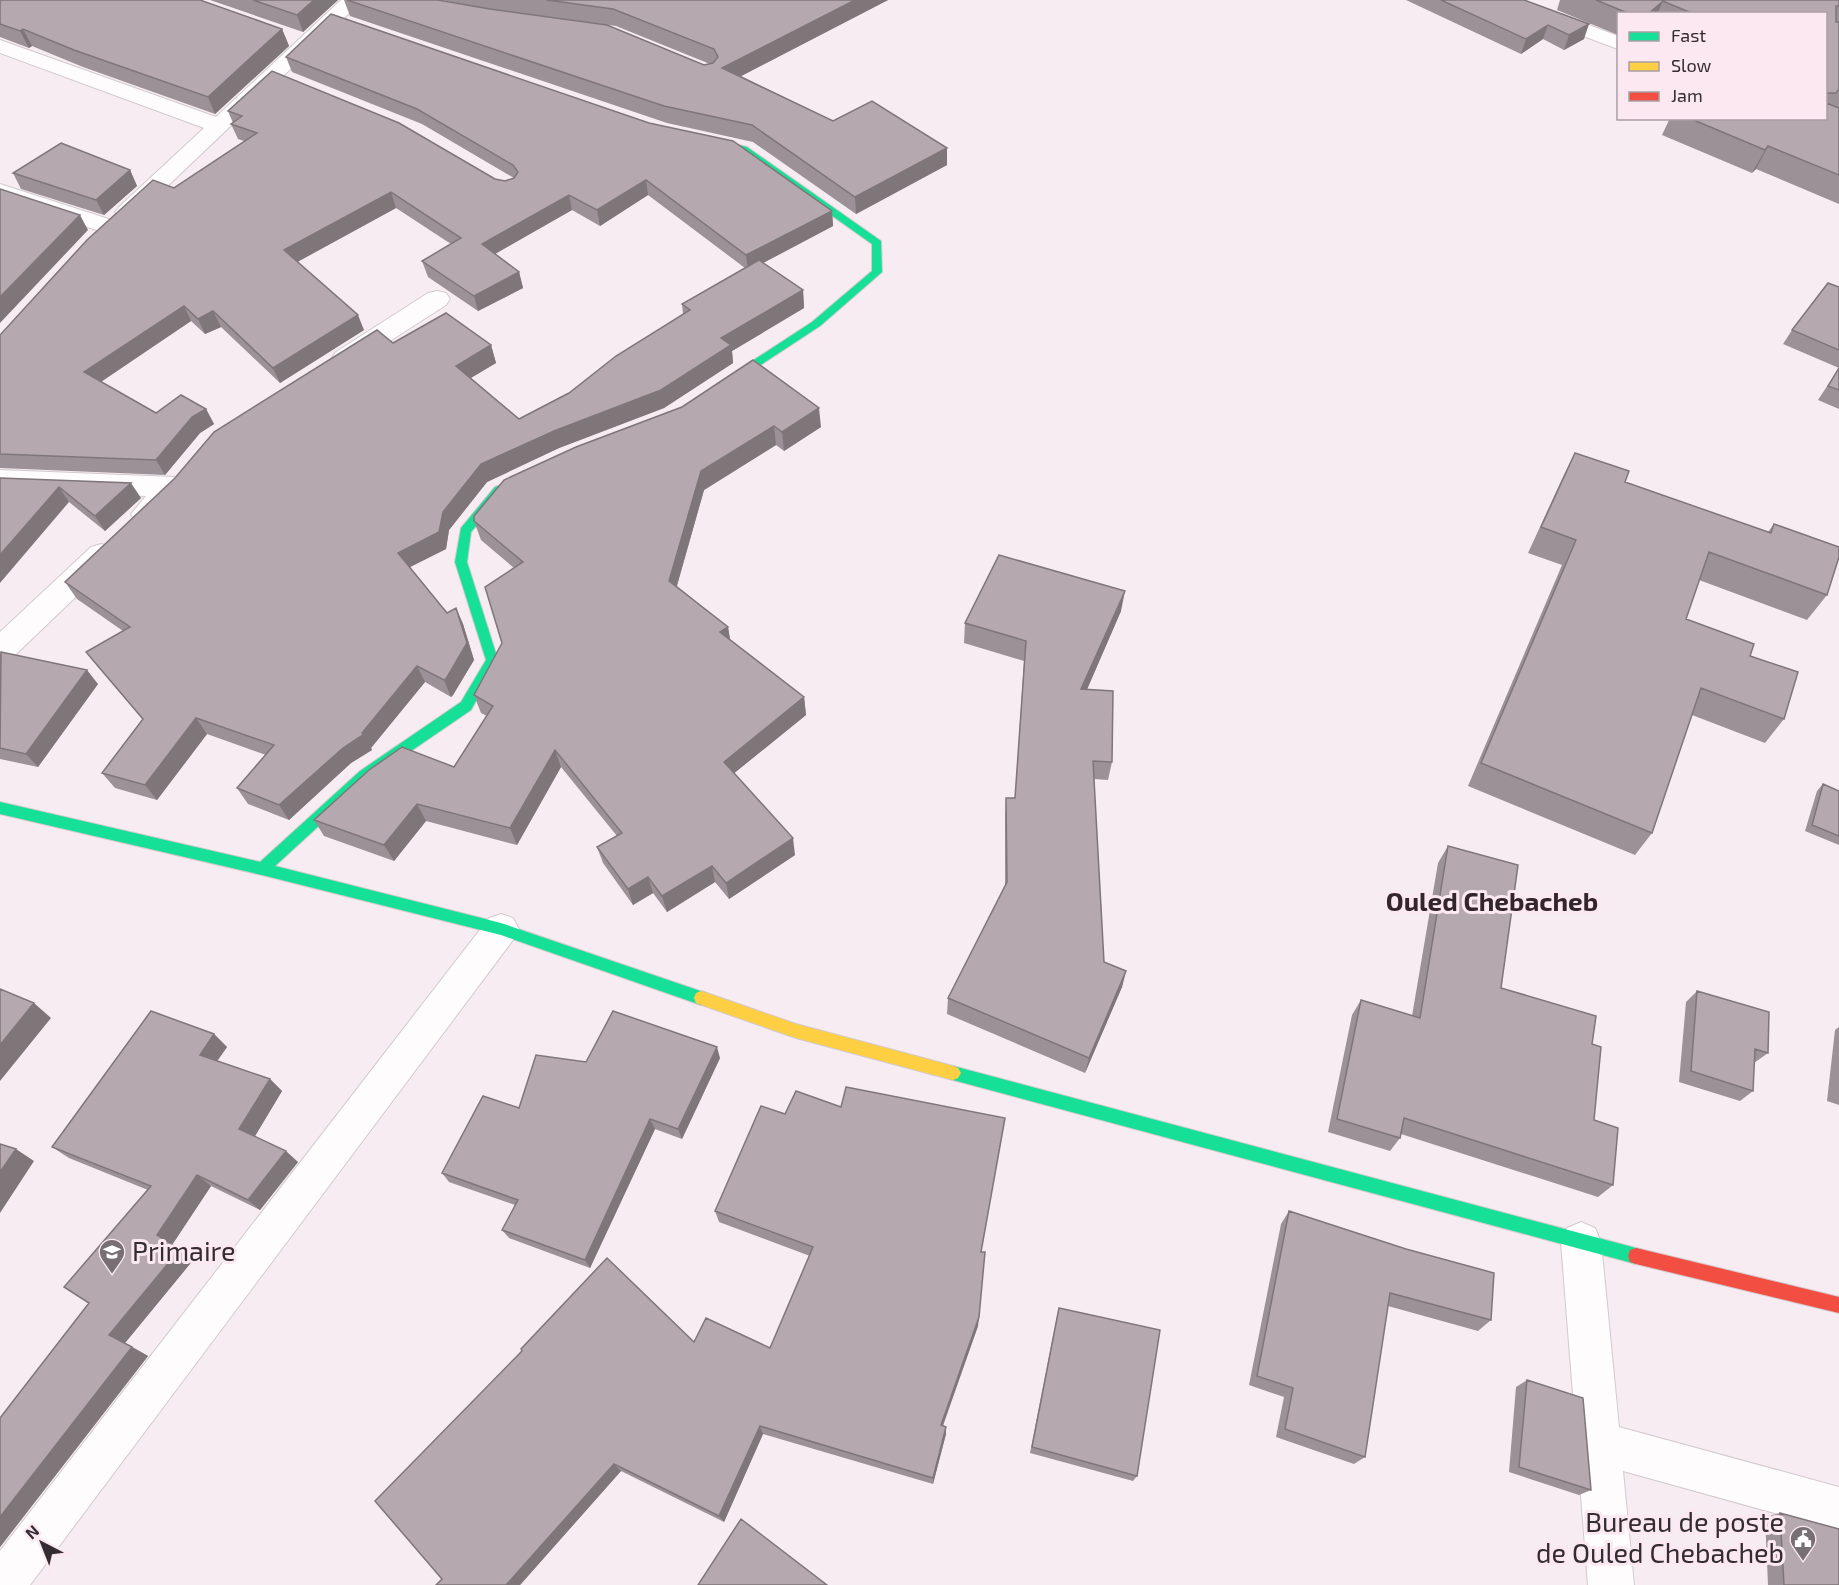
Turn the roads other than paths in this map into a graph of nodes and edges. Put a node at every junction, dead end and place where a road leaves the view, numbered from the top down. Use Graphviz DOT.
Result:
graph roads {
  1 [pos="353,0"];
  2 [pos="1504,0"];
  3 [pos="1617,43"];
  4 [pos="0,46"];
  5 [pos="220,126"];
  6 [pos="721,144"];
  7 [pos="0,191"];
  8 [pos="437,299"];
  9 [pos="320,373"];
  10 [pos="713,392"];
  11 [pos="0,480"];
  12 [pos="519,481"];
  13 [pos="0,651"];
  14 [pos="0,808"];
  15 [pos="262,869"];
  16 [pos="501,929"];
  17 [pos="1581,1242"];
  18 [pos="1839,1305"];
  19 [pos="1599,1443"];
  20 [pos="1839,1509"];
  21 [pos="2,1585"];
  22 [pos="1611,1585"];
  1 -- 5 [label="street"];
  2 -- 3 [label="street"];
  4 -- 5 [label="street"];
  5 -- 7 [label="street"];
  6 -- 10 [label="main road"];
  8 -- 9 [label="street"];
  11 -- 13 [label="street"];
  12 -- 15 [label="main road"];
  14 -- 15 [label="main road"];
  15 -- 16 [label="main road"];
  16 -- 17 [label="main road"];
  16 -- 21 [label="street"];
  17 -- 18 [label="main road"];
  17 -- 19 [label="street"];
  19 -- 20 [label="street"];
  19 -- 22 [label="street"];
}
